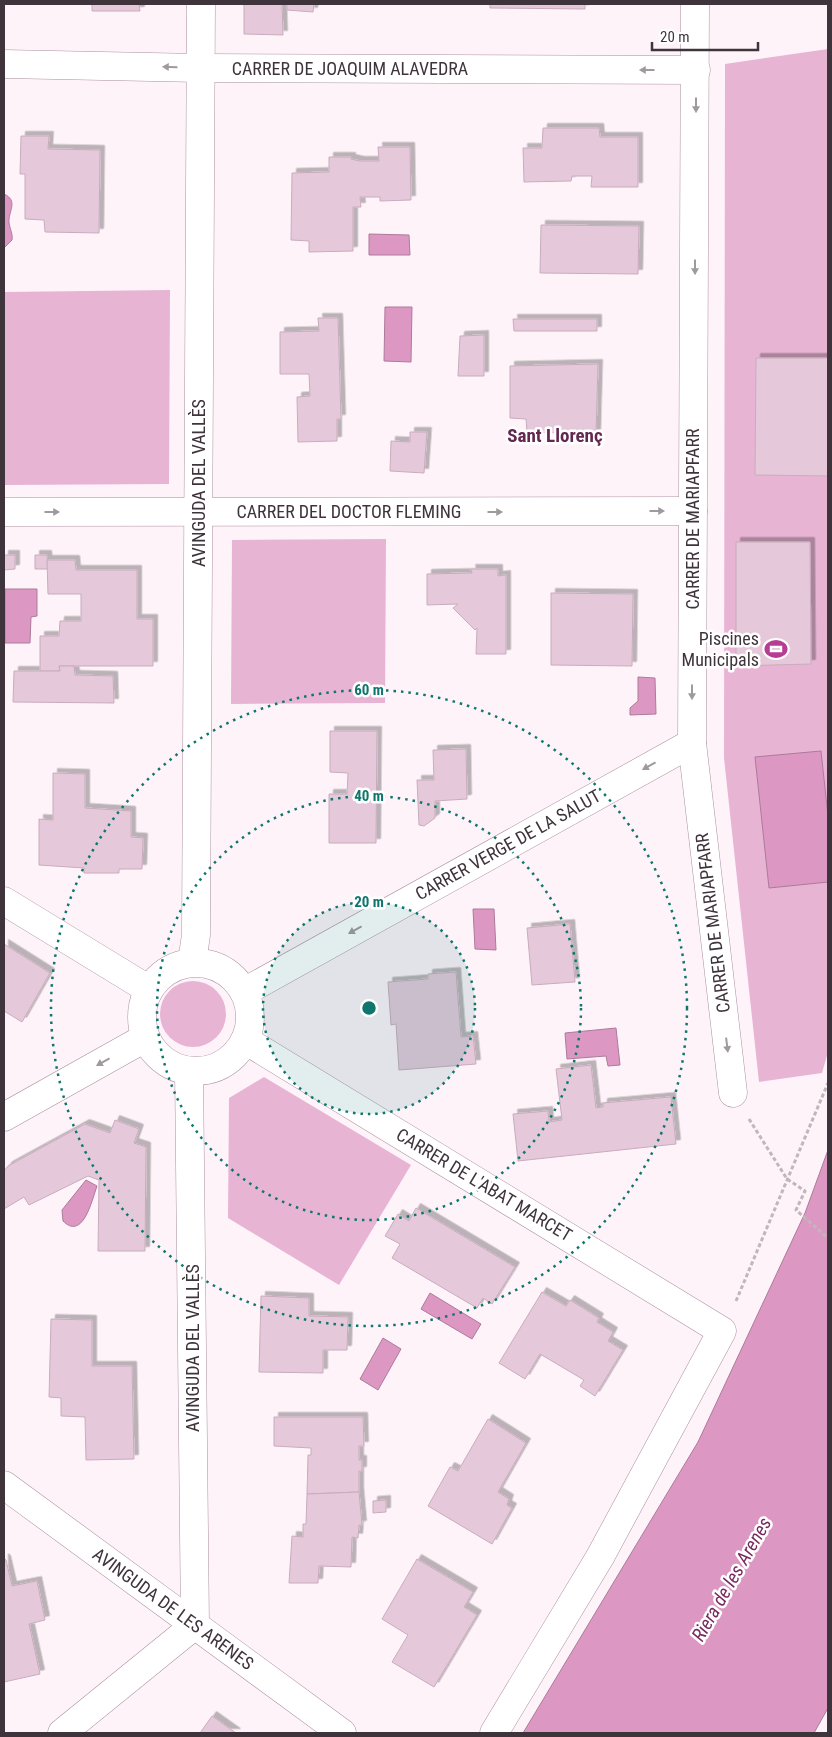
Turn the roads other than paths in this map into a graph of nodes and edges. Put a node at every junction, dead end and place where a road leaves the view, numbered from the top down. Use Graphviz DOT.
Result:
graph roads {
  1 [pos="201,4"];
  2 [pos="695,4"];
  3 [pos="4,64"];
  4 [pos="200,68"];
  5 [pos="696,70"];
  6 [pos="693,511"];
  7 [pos="4,512"];
  8 [pos="199,512"];
  9 [pos="692,742"];
  10 [pos="4,901"];
  11 [pos="192,962"];
  12 [pos="148,989"];
  13 [pos="244,992"];
  14 [pos="146,1038"];
  15 [pos="246,1040"];
  16 [pos="189,1071"];
  17 [pos="733,1093"];
  18 [pos="4,1116"];
  19 [pos="4,1485"];
  20 [pos="195,1625"];
  21 [pos="62,1733"];
  22 [pos="342,1733"];
  23 [pos="494,1733"];
  1 -- 4 [label="street, AVINGUDA DEL VALLÈS"];
  2 -- 5 [label="street, CARRER DE MARIAPFARR"];
  4 -- 3 [label="street, CARRER DE JOAQUIM ALAVEDRA, one-way"];
  5 -- 4 [label="street, CARRER DE JOAQUIM ALAVEDRA, one-way"];
  4 -- 8 [label="street, AVINGUDA DEL VALLÈS"];
  5 -- 6 [label="street, CARRER DE MARIAPFARR, one-way"];
  8 -- 6 [label="street, CARRER DEL DOCTOR FLEMING, one-way"];
  6 -- 9 [label="street, CARRER DE MARIAPFARR, one-way"];
  7 -- 8 [label="street, CARRER DEL DOCTOR FLEMING, one-way"];
  8 -- 11 [label="street, AVINGUDA DEL VALLÈS"];
  9 -- 13 [label="street, CARRER VERGE DE LA SALUT, one-way"];
  9 -- 17 [label="street, CARRER DE MARIAPFARR, one-way"];
  10 -- 12 [label="street"];
  11 -- 12 [label="street"];
  11 -- 13 [label="street"];
  12 -- 14 [label="street"];
  13 -- 15 [label="street"];
  14 -- 16 [label="street"];
  14 -- 18 [label="street, one-way"];
  15 -- 16 [label="street"];
  15 -- 23 [label="street, CARRER DE L'ABAT MARCET"];
  16 -- 20 [label="street, AVINGUDA DEL VALLÈS"];
  19 -- 20 [label="street, AVINGUDA DE LES ARENES"];
  20 -- 21 [label="street"];
  20 -- 22 [label="street, AVINGUDA DE LES ARENES"];
}
